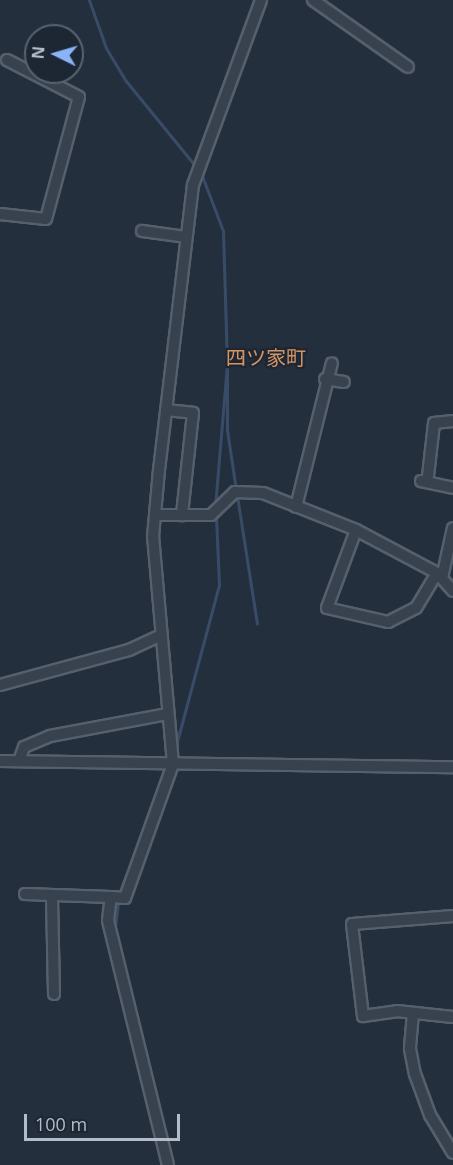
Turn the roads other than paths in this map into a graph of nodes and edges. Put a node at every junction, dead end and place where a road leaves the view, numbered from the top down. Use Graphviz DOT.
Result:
graph roads {
  1 [pos="261,0"];
  2 [pos="314,0"];
  3 [pos="6,60"];
  4 [pos="408,67"];
  5 [pos="0,214"];
  6 [pos="142,231"];
  7 [pos="186,237"];
  8 [pos="332,363"];
  9 [pos="325,379"];
  10 [pos="344,382"];
  11 [pos="166,410"];
  12 [pos="453,420"];
  13 [pos="453,488"];
  14 [pos="296,507"];
  15 [pos="155,515"];
  16 [pos="182,515"];
  17 [pos="453,528"];
  18 [pos="356,530"];
  19 [pos="439,576"];
  20 [pos="453,591"];
  21 [pos="161,635"];
  22 [pos="0,685"];
  23 [pos="168,714"];
  24 [pos="0,761"];
  25 [pos="19,761"];
  26 [pos="168,764"];
  27 [pos="453,766"];
  28 [pos="25,894"];
  29 [pos="111,897"];
  30 [pos="52,898"];
  31 [pos="453,916"];
  32 [pos="54,994"];
  33 [pos="413,1012"];
  34 [pos="453,1017"];
  35 [pos="453,1153"];
  36 [pos="168,1165"];
  1 -- 7 [label="street"];
  2 -- 4 [label="street"];
  3 -- 5 [label="street"];
  6 -- 7 [label="street"];
  7 -- 11 [label="street"];
  8 -- 9 [label="street"];
  9 -- 10 [label="street"];
  9 -- 14 [label="street"];
  11 -- 15 [label="street"];
  11 -- 16 [label="street"];
  12 -- 13 [label="street"];
  14 -- 16 [label="street"];
  14 -- 18 [label="street"];
  15 -- 16 [label="street"];
  15 -- 21 [label="street"];
  17 -- 19 [label="street"];
  18 -- 19 [label="street"];
  18 -- 19 [label="street"];
  19 -- 20 [label="street"];
  21 -- 22 [label="street"];
  21 -- 23 [label="street"];
  23 -- 25 [label="street"];
  23 -- 26 [label="street"];
  24 -- 25 [label="street"];
  25 -- 26 [label="street"];
  26 -- 27 [label="street"];
  26 -- 29 [label="street"];
  28 -- 30 [label="street"];
  29 -- 30 [label="street"];
  29 -- 36 [label="street"];
  30 -- 32 [label="street"];
  31 -- 33 [label="street"];
  33 -- 34 [label="street"];
  33 -- 35 [label="street"];
}
